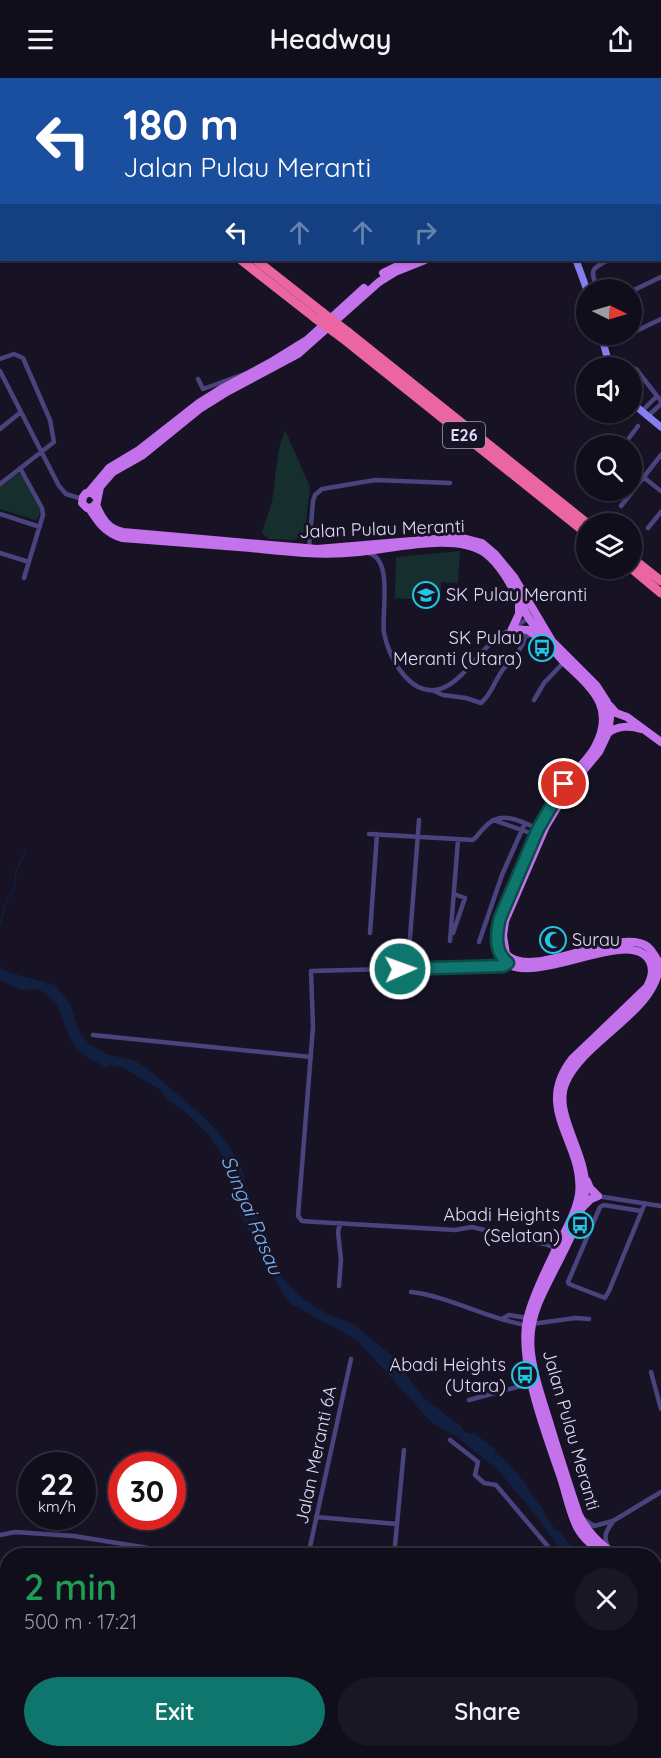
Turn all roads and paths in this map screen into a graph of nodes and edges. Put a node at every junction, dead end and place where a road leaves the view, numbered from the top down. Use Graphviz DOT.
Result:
graph roads {
  1 [pos="242,261"];
  2 [pos="257,261"];
  3 [pos="407,261"];
  4 [pos="422,261"];
  5 [pos="576,261"];
  6 [pos="607,261"];
  7 [pos="661,277"];
  8 [pos="583,279"];
  9 [pos="594,279"];
  10 [pos="642,286"];
  11 [pos="319,315"];
  12 [pos="661,319"];
  13 [pos="642,328"];
  14 [pos="344,335"];
  15 [pos="0,359"];
  16 [pos="0,371"];
  17 [pos="250,373"];
  18 [pos="642,377"];
  19 [pos="198,379"];
  20 [pos="657,396"];
  21 [pos="661,402"];
  22 [pos="642,411"];
  23 [pos="21,412"];
  24 [pos="645,414"];
  25 [pos="638,426"];
  26 [pos="661,427"];
  27 [pos="0,429"];
  28 [pos="631,435"];
  29 [pos="41,452"];
  30 [pos="661,455"];
  31 [pos="20,468"];
  32 [pos="643,477"];
  33 [pos="450,483"];
  34 [pos="0,484"];
  35 [pos="661,492"];
  36 [pos="85,496"];
  37 [pos="94,503"];
  38 [pos="621,506"];
  39 [pos="0,514"];
  40 [pos="576,515"];
  41 [pos="660,515"];
  42 [pos="576,525"];
  43 [pos="40,526"];
  44 [pos="648,528"];
  45 [pos="309,548"];
  46 [pos="359,552"];
  47 [pos="0,553"];
  48 [pos="29,562"];
  49 [pos="642,566"];
  50 [pos="642,577"];
  51 [pos="24,578"];
  52 [pos="661,581"];
  53 [pos="661,592"];
  54 [pos="519,600"];
  55 [pos="532,616"];
  56 [pos="509,631"];
  57 [pos="525,635"];
  58 [pos="541,639"];
  59 [pos="564,662"];
  60 [pos="433,691"];
  61 [pos="534,700"];
  62 [pos="607,702"];
  63 [pos="642,729"];
  64 [pos="608,733"];
  65 [pos="661,742"];
  66 [pos="419,820"];
  67 [pos="533,830"];
  68 [pos="369,834"];
  69 [pos="378,834"];
  70 [pos="418,837"];
  71 [pos="458,840"];
  72 [pos="454,894"];
  73 [pos="370,933"];
  74 [pos="410,938"];
  75 [pos="478,942"];
  76 [pos="508,963"];
  77 [pos="93,1035"];
  78 [pos="311,1057"];
  79 [pos="586,1177"];
  80 [pos="582,1193"];
  81 [pos="598,1196"];
  82 [pos="645,1203"];
  83 [pos="661,1206"];
  84 [pos="580,1211"];
  85 [pos="641,1211"];
  86 [pos="340,1223"];
  87 [pos="556,1249"];
  88 [pos="339,1286"];
  89 [pos="411,1292"];
  90 [pos="589,1319"];
  91 [pos="528,1322"];
  92 [pos="351,1359"];
  93 [pos="651,1372"];
  94 [pos="532,1383"];
  95 [pos="469,1400"];
  96 [pos="661,1408"];
  97 [pos="450,1440"];
  98 [pos="404,1450"];
  99 [pos="661,1492"];
  100 [pos="579,1515"];
  101 [pos="316,1517"];
  102 [pos="613,1521"];
  103 [pos="397,1524"];
  104 [pos="0,1535"];
  105 [pos="148,1548"];
  106 [pos="310,1548"];
  107 [pos="395,1548"];
  108 [pos="549,1548"];
  109 [pos="597,1548"];
  110 [pos="604,1548"];
  111 [pos="608,1548"];
  1 -- 11 [label="highway, E26"];
  2 -- 11 [label="highway, E26"];
  3 -- 17 [label="main road"];
  4 -- 37 [label="main road"];
  5 -- 8 [label="street"];
  6 -- 9 [label="street"];
  7 -- 10 [label="street"];
  11 -- 14 [label="highway, E26, bridge"];
  12 -- 13 [label="street"];
  14 -- 40 [label="highway, E26"];
  14 -- 42 [label="highway, E26"];
  15 -- 29 [label="street"];
  16 -- 23 [label="street"];
  17 -- 19 [label="street"];
  17 -- 36 [label="main road"];
  18 -- 20 [label="street"];
  20 -- 21 [label="street"];
  20 -- 24 [label="street"];
  21 -- 24 [label="street"];
  22 -- 24 [label="street"];
  23 -- 27 [label="street"];
  23 -- 29 [label="street"];
  24 -- 26 [label="street"];
  25 -- 28 [label="street"];
  29 -- 31 [label="street"];
  29 -- 36 [label="street"];
  30 -- 32 [label="street"];
  31 -- 34 [label="street"];
  31 -- 43 [label="street"];
  32 -- 35 [label="street"];
  32 -- 38 [label="street"];
  33 -- 45 [label="street"];
  36 -- 37 [label="main road"];
  36 -- 37 [label="main road"];
  37 -- 45 [label="main road, Jalan Pulau Meranti"];
  37 -- 46 [label="main road, Jalan Pulau Meranti"];
  39 -- 43 [label="street"];
  41 -- 44 [label="street"];
  43 -- 48 [label="street"];
  45 -- 55 [label="main road, Jalan Pulau Meranti"];
  46 -- 54 [label="main road, Jalan Pulau Meranti"];
  46 -- 60 [label="street"];
  47 -- 48 [label="street"];
  48 -- 51 [label="street"];
  49 -- 52 [label="highway"];
  50 -- 53 [label="highway"];
  54 -- 55 [label="main road, Jalan Pulau Meranti"];
  54 -- 56 [label="main road"];
  55 -- 56 [label="street"];
  55 -- 58 [label="main road, Jalan Pulau Meranti"];
  55 -- 62 [label="main road, Jalan Pulau Meranti"];
  56 -- 57 [label="street"];
  56 -- 58 [label="main road"];
  56 -- 60 [label="street"];
  57 -- 58 [label="street"];
  57 -- 60 [label="street"];
  58 -- 59 [label="main road, Jalan Pulau Meranti"];
  59 -- 61 [label="street"];
  59 -- 67 [label="main road, Jalan Pulau Meranti"];
  62 -- 63 [label="main road, Jalan Pulau Meranti"];
  62 -- 64 [label="main road"];
  63 -- 64 [label="main road"];
  63 -- 65 [label="main road, Jalan Pulau Meranti"];
  64 -- 67 [label="main road, Jalan Pulau Meranti"];
  66 -- 70 [label="street"];
  67 -- 71 [label="street"];
  67 -- 75 [label="street"];
  67 -- 76 [label="main road, Jalan Pulau Meranti"];
  67 -- 79 [label="main road, Jalan Pulau Meranti"];
  68 -- 69 [label="street"];
  69 -- 70 [label="street"];
  69 -- 73 [label="street"];
  70 -- 71 [label="street"];
  70 -- 74 [label="street"];
  71 -- 72 [label="street"];
  72 -- 72 [label="street"];
  76 -- 78 [label="street"];
  76 -- 80 [label="main road, Jalan Pulau Meranti"];
  77 -- 78 [label="street"];
  78 -- 86 [label="street"];
  79 -- 80 [label="main road, Jalan Pulau Meranti"];
  79 -- 81 [label="main road"];
  80 -- 81 [label="street"];
  80 -- 84 [label="main road, Jalan Pulau Meranti"];
  80 -- 87 [label="main road, Jalan Pulau Meranti"];
  81 -- 82 [label="street"];
  81 -- 84 [label="main road"];
  82 -- 83 [label="street"];
  82 -- 85 [label="street"];
  84 -- 91 [label="main road, Jalan Pulau Meranti"];
  85 -- 85 [label="street"];
  86 -- 87 [label="street"];
  86 -- 88 [label="street"];
  87 -- 91 [label="main road, Jalan Pulau Meranti"];
  89 -- 91 [label="street"];
  90 -- 91 [label="street"];
  91 -- 94 [label="main road, Jalan Pulau Meranti"];
  91 -- 100 [label="main road, Jalan Pulau Meranti"];
  92 -- 101 [label="street, Jalan Meranti 6A"];
  93 -- 96 [label="street"];
  94 -- 95 [label="street"];
  94 -- 109 [label="main road, Jalan Pulau Meranti"];
  97 -- 108 [label="street"];
  98 -- 103 [label="street"];
  99 -- 102 [label="street"];
  100 -- 102 [label="street"];
  100 -- 110 [label="main road, Jalan Pulau Meranti"];
  101 -- 103 [label="street"];
  101 -- 106 [label="street, Jalan Meranti 6A"];
  102 -- 111 [label="street"];
  103 -- 107 [label="street"];
  104 -- 105 [label="street"];
}
